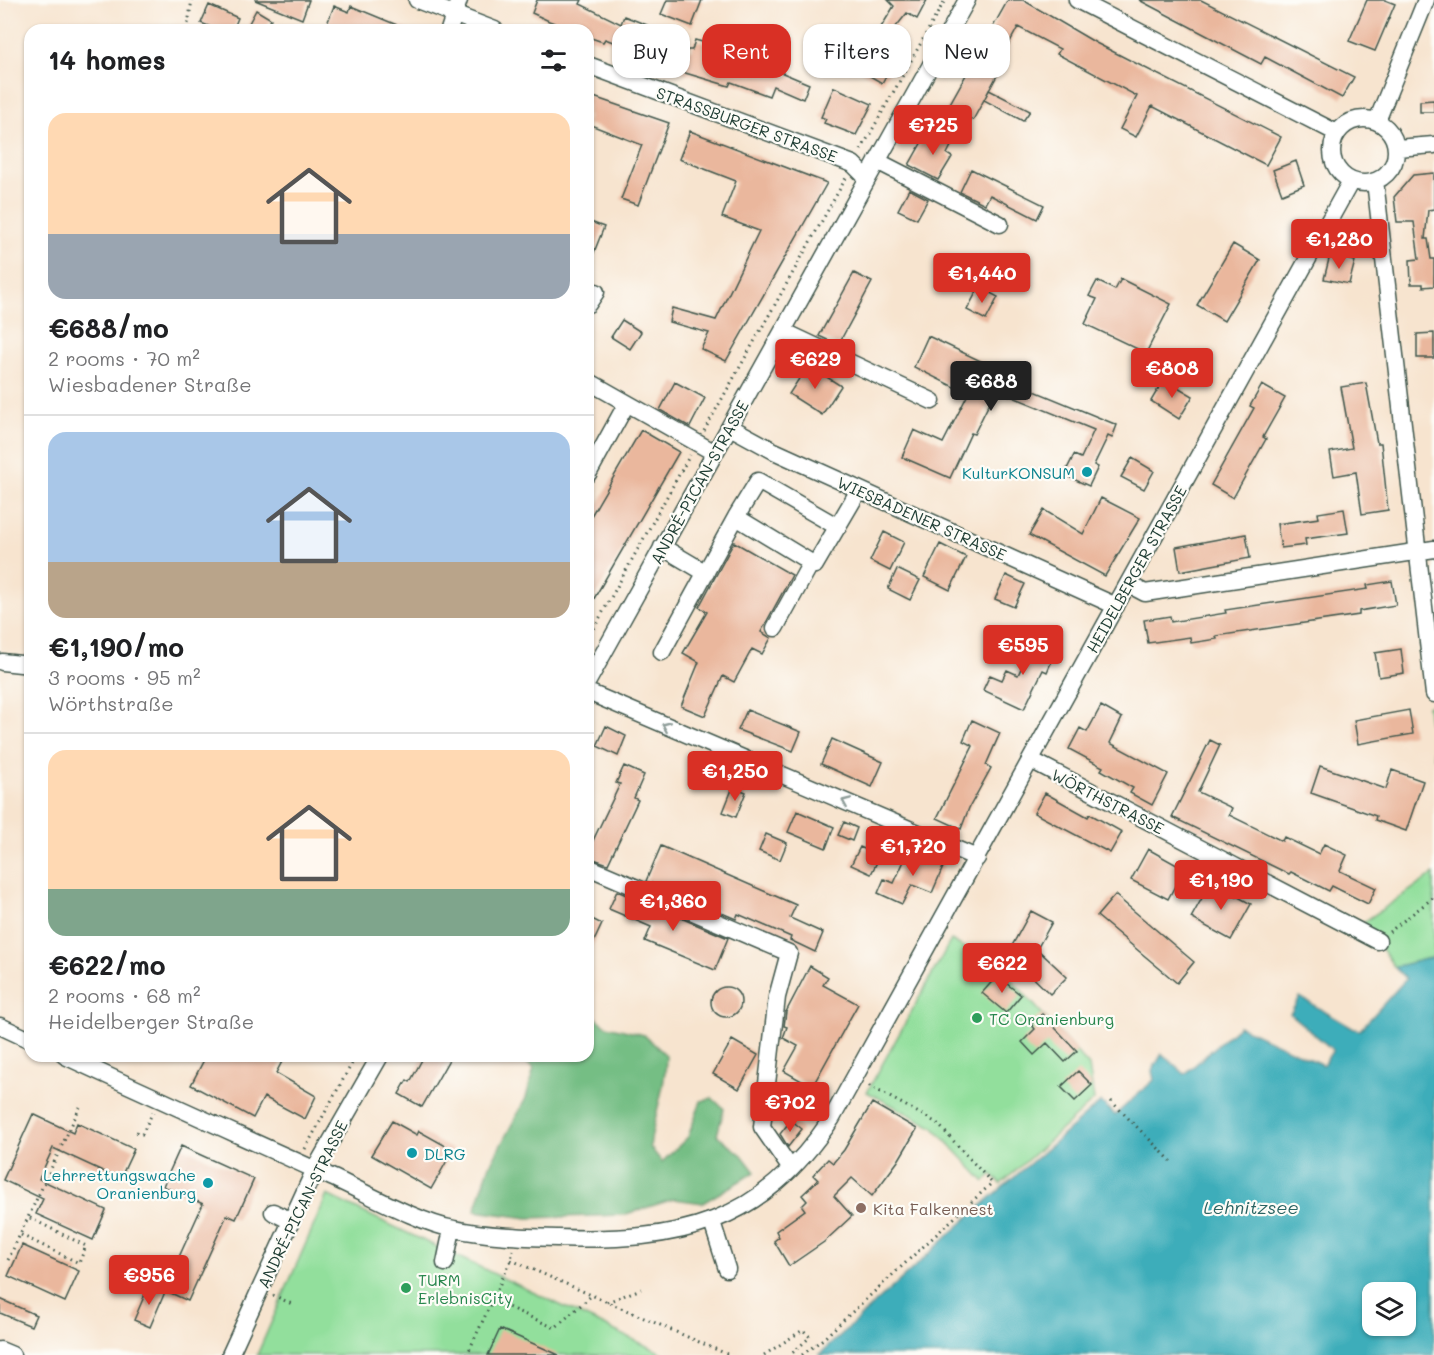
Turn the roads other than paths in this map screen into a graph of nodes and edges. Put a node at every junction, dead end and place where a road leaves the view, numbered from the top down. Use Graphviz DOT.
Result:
graph roads {
  1 [pos="417,0"];
  2 [pos="967,0"];
  3 [pos="1077,0"];
  4 [pos="1426,0"];
  5 [pos="454,15"];
  6 [pos="479,24"];
  7 [pos="594,67"];
  8 [pos="1377,121"];
  9 [pos="1337,133"];
  10 [pos="1434,145"];
  11 [pos="1397,148"];
  12 [pos="877,161"];
  13 [pos="867,178"];
  14 [pos="1351,181"];
  15 [pos="1375,181"];
  16 [pos="1000,224"];
  17 [pos="783,331"];
  18 [pos="594,384"];
  19 [pos="932,401"];
  20 [pos="627,403"];
  21 [pos="730,427"];
  22 [pos="715,453"];
  23 [pos="594,463"];
  24 [pos="859,490"];
  25 [pos="736,517"];
  26 [pos="838,527"];
  27 [pos="662,547"];
  28 [pos="1426,550"];
  29 [pos="811,563"];
  30 [pos="706,573"];
  31 [pos="1128,584"];
  32 [pos="1116,606"];
  33 [pos="775,628"];
  34 [pos="662,652"];
  35 [pos="2,662"];
  36 [pos="24,664"];
  37 [pos="594,670"];
  38 [pos="1434,694"];
  39 [pos="594,695"];
  40 [pos="1031,760"];
  41 [pos="977,858"];
  42 [pos="594,870"];
  43 [pos="1378,941"];
  44 [pos="0,1026"];
  45 [pos="24,1037"];
  46 [pos="78,1062"];
  47 [pos="377,1062"];
  48 [pos="315,1169"];
  49 [pos="791,1169"];
  50 [pos="273,1212"];
  51 [pos="291,1221"];
  52 [pos="712,1222"];
  53 [pos="452,1229"];
  54 [pos="445,1263"];
  55 [pos="727,1269"];
  56 [pos="0,1350"];
  57 [pos="12,1355"];
  58 [pos="230,1355"];
  1 -- 5 [label="street"];
  2 -- 12 [label="street, ANDRÉ-PICAN-STRASSE"];
  3 -- 9 [label="street"];
  4 -- 8 [label="street"];
  5 -- 6 [label="street"];
  7 -- 13 [label="street, STRASSBURGER STRASSE"];
  8 -- 9 [label="street"];
  8 -- 11 [label="street"];
  9 -- 14 [label="street"];
  10 -- 11 [label="street"];
  11 -- 15 [label="street"];
  12 -- 13 [label="street, ANDRÉ-PICAN-STRASSE"];
  12 -- 16 [label="street"];
  13 -- 17 [label="street, ANDRÉ-PICAN-STRASSE"];
  14 -- 15 [label="street"];
  14 -- 31 [label="street, HEIDELBERGER STRASSE"];
  15 -- 28 [label="street"];
  17 -- 19 [label="street"];
  17 -- 21 [label="street, ANDRÉ-PICAN-STRASSE"];
  18 -- 20 [label="street"];
  20 -- 22 [label="street"];
  20 -- 23 [label="street"];
  21 -- 22 [label="street, ANDRÉ-PICAN-STRASSE"];
  21 -- 24 [label="street, WIESBADENER STRASSE"];
  22 -- 27 [label="street, ANDRÉ-PICAN-STRASSE"];
  24 -- 26 [label="street"];
  24 -- 32 [label="street, WIESBADENER STRASSE"];
  25 -- 26 [label="street"];
  25 -- 29 [label="street"];
  25 -- 30 [label="street"];
  26 -- 29 [label="street"];
  27 -- 30 [label="street"];
  27 -- 37 [label="street, ANDRÉ-PICAN-STRASSE"];
  28 -- 31 [label="street"];
  28 -- 38 [label="street"];
  29 -- 33 [label="street"];
  30 -- 34 [label="street"];
  31 -- 32 [label="street, HEIDELBERGER STRASSE"];
  32 -- 40 [label="street, HEIDELBERGER STRASSE"];
  35 -- 36 [label="street"];
  41 -- 39 [label="street, one-way"];
  40 -- 41 [label="street, HEIDELBERGER STRASSE"];
  40 -- 43 [label="street, WÖRTHSTRASSE"];
  41 -- 49 [label="street, HEIDELBERGER STRASSE"];
  42 -- 49 [label="street"];
  44 -- 45 [label="street"];
  46 -- 48 [label="street, HEIDELBERGER STRASSE"];
  47 -- 48 [label="street, ANDRÉ-PICAN-STRASSE"];
  48 -- 51 [label="street, ANDRÉ-PICAN-STRASSE"];
  48 -- 53 [label="street, HEIDELBERGER STRASSE"];
  49 -- 52 [label="street, HEIDELBERGER STRASSE"];
  50 -- 51 [label="street"];
  51 -- 58 [label="street, ANDRÉ-PICAN-STRASSE"];
  52 -- 53 [label="street, HEIDELBERGER STRASSE"];
  52 -- 55 [label="street"];
  53 -- 54 [label="street"];
  56 -- 57 [label="street"];
}
